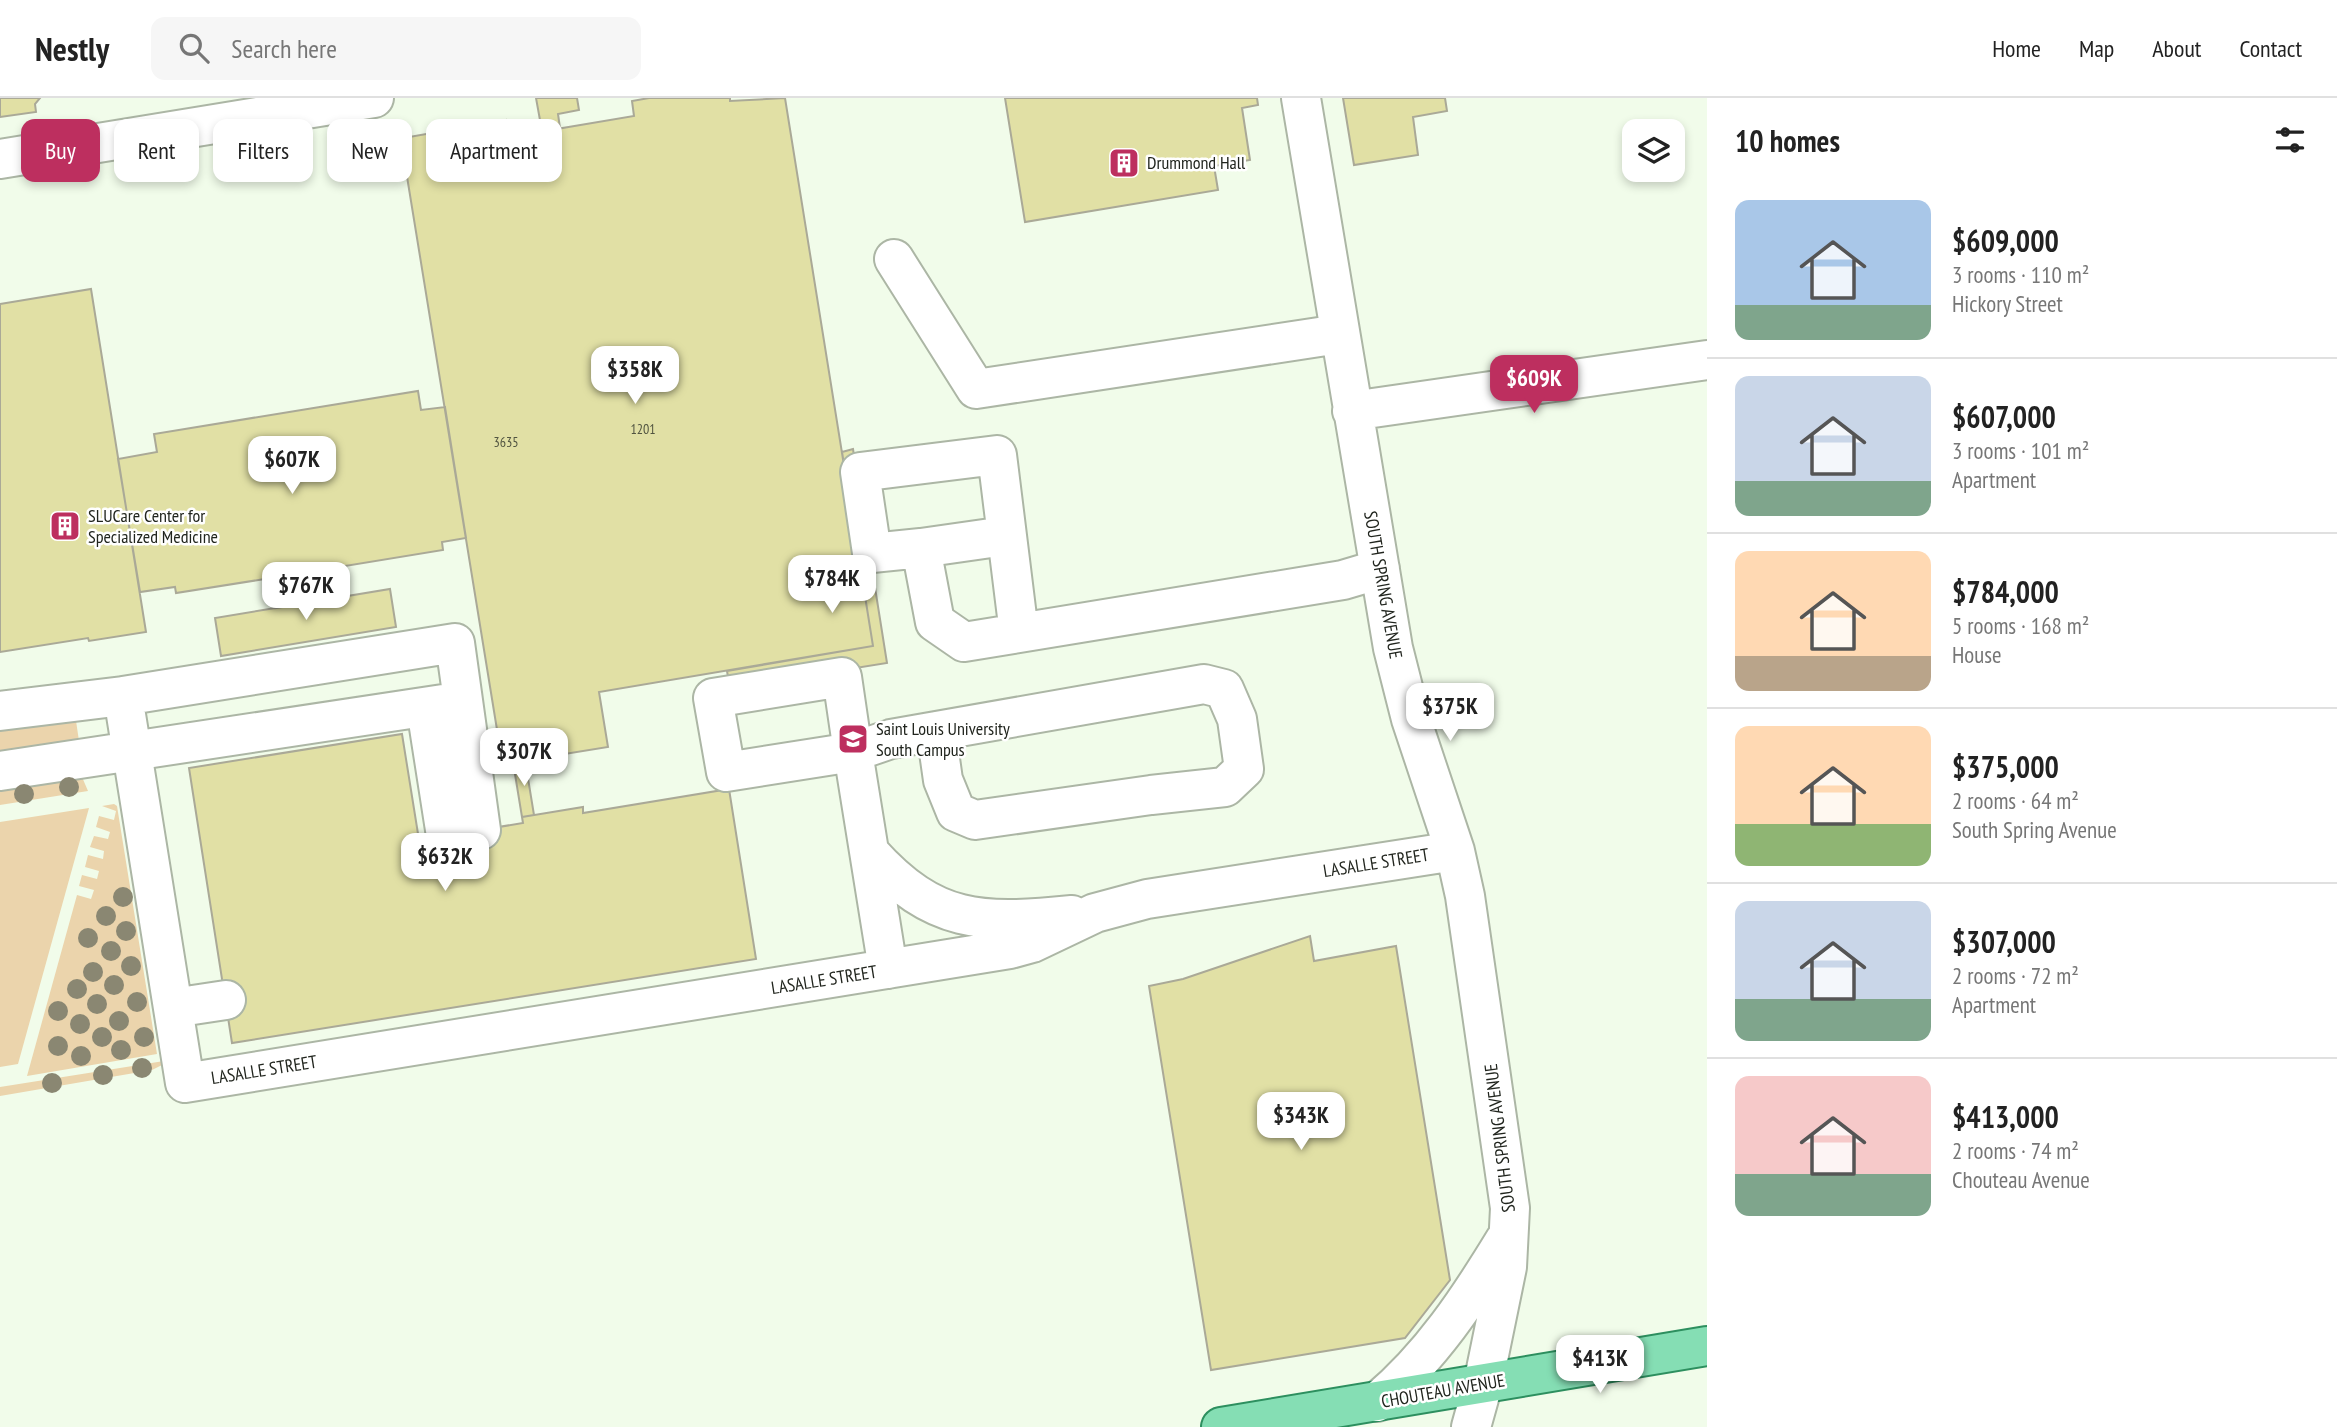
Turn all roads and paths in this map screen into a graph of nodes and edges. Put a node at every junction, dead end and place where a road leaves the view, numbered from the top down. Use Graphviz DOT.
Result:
graph roads {
  1 [pos="374,98"];
  2 [pos="1301,98"];
  3 [pos="0,159"];
  4 [pos="894,259"];
  5 [pos="1339,334"];
  6 [pos="1707,360"];
  7 [pos="1352,411"];
  8 [pos="1004,536"];
  9 [pos="921,548"];
  10 [pos="1380,569"];
  11 [pos="1019,633"];
  12 [pos="124,696"];
  13 [pos="463,701"];
  14 [pos="426,708"];
  15 [pos="0,711"];
  16 [pos="936,732"];
  17 [pos="132,751"];
  18 [pos="0,771"];
  19 [pos="1455,851"];
  20 [pos="870,853"];
  21 [pos="1095,913"];
  22 [pos="888,969"];
  23 [pos="226,1000"];
  24 [pos="173,1008"];
  25 [pos="1510,1232"];
  26 [pos="1707,1346"];
  27 [pos="1483,1384"];
  28 [pos="1375,1411"];
  29 [pos="1221,1427"];
  30 [pos="1471,1427"];
  1 -- 3 [label="street"];
  2 -- 5 [label="street, SOUTH SPRING AVENUE"];
  4 -- 5 [label="street"];
  5 -- 7 [label="street, SOUTH SPRING AVENUE"];
  6 -- 7 [label="street"];
  7 -- 10 [label="street, SOUTH SPRING AVENUE"];
  8 -- 9 [label="street"];
  8 -- 9 [label="street"];
  8 -- 11 [label="street"];
  9 -- 11 [label="street"];
  10 -- 11 [label="street"];
  10 -- 19 [label="street, SOUTH SPRING AVENUE"];
  12 -- 13 [label="street"];
  12 -- 15 [label="street"];
  12 -- 17 [label="street"];
  13 -- 14 [label="street"];
  13 -- 14 [label="street"];
  14 -- 17 [label="street"];
  16 -- 16 [label="street"];
  16 -- 20 [label="street"];
  17 -- 18 [label="street"];
  17 -- 24 [label="street"];
  19 -- 21 [label="street, LASALLE STREET"];
  19 -- 25 [label="street, SOUTH SPRING AVENUE"];
  20 -- 21 [label="street"];
  20 -- 22 [label="street"];
  21 -- 22 [label="street, LASALLE STREET"];
  22 -- 24 [label="street, LASALLE STREET"];
  23 -- 24 [label="street"];
  25 -- 27 [label="street, SOUTH SPRING AVENUE"];
  25 -- 28 [label="street, SOUTH SPRING AVENUE"];
  26 -- 27 [label="main road, CHOUTEAU AVENUE"];
  27 -- 28 [label="main road, CHOUTEAU AVENUE"];
  27 -- 30 [label="street, SOUTH SPRING AVENUE"];
  28 -- 29 [label="main road, CHOUTEAU AVENUE"];
}
